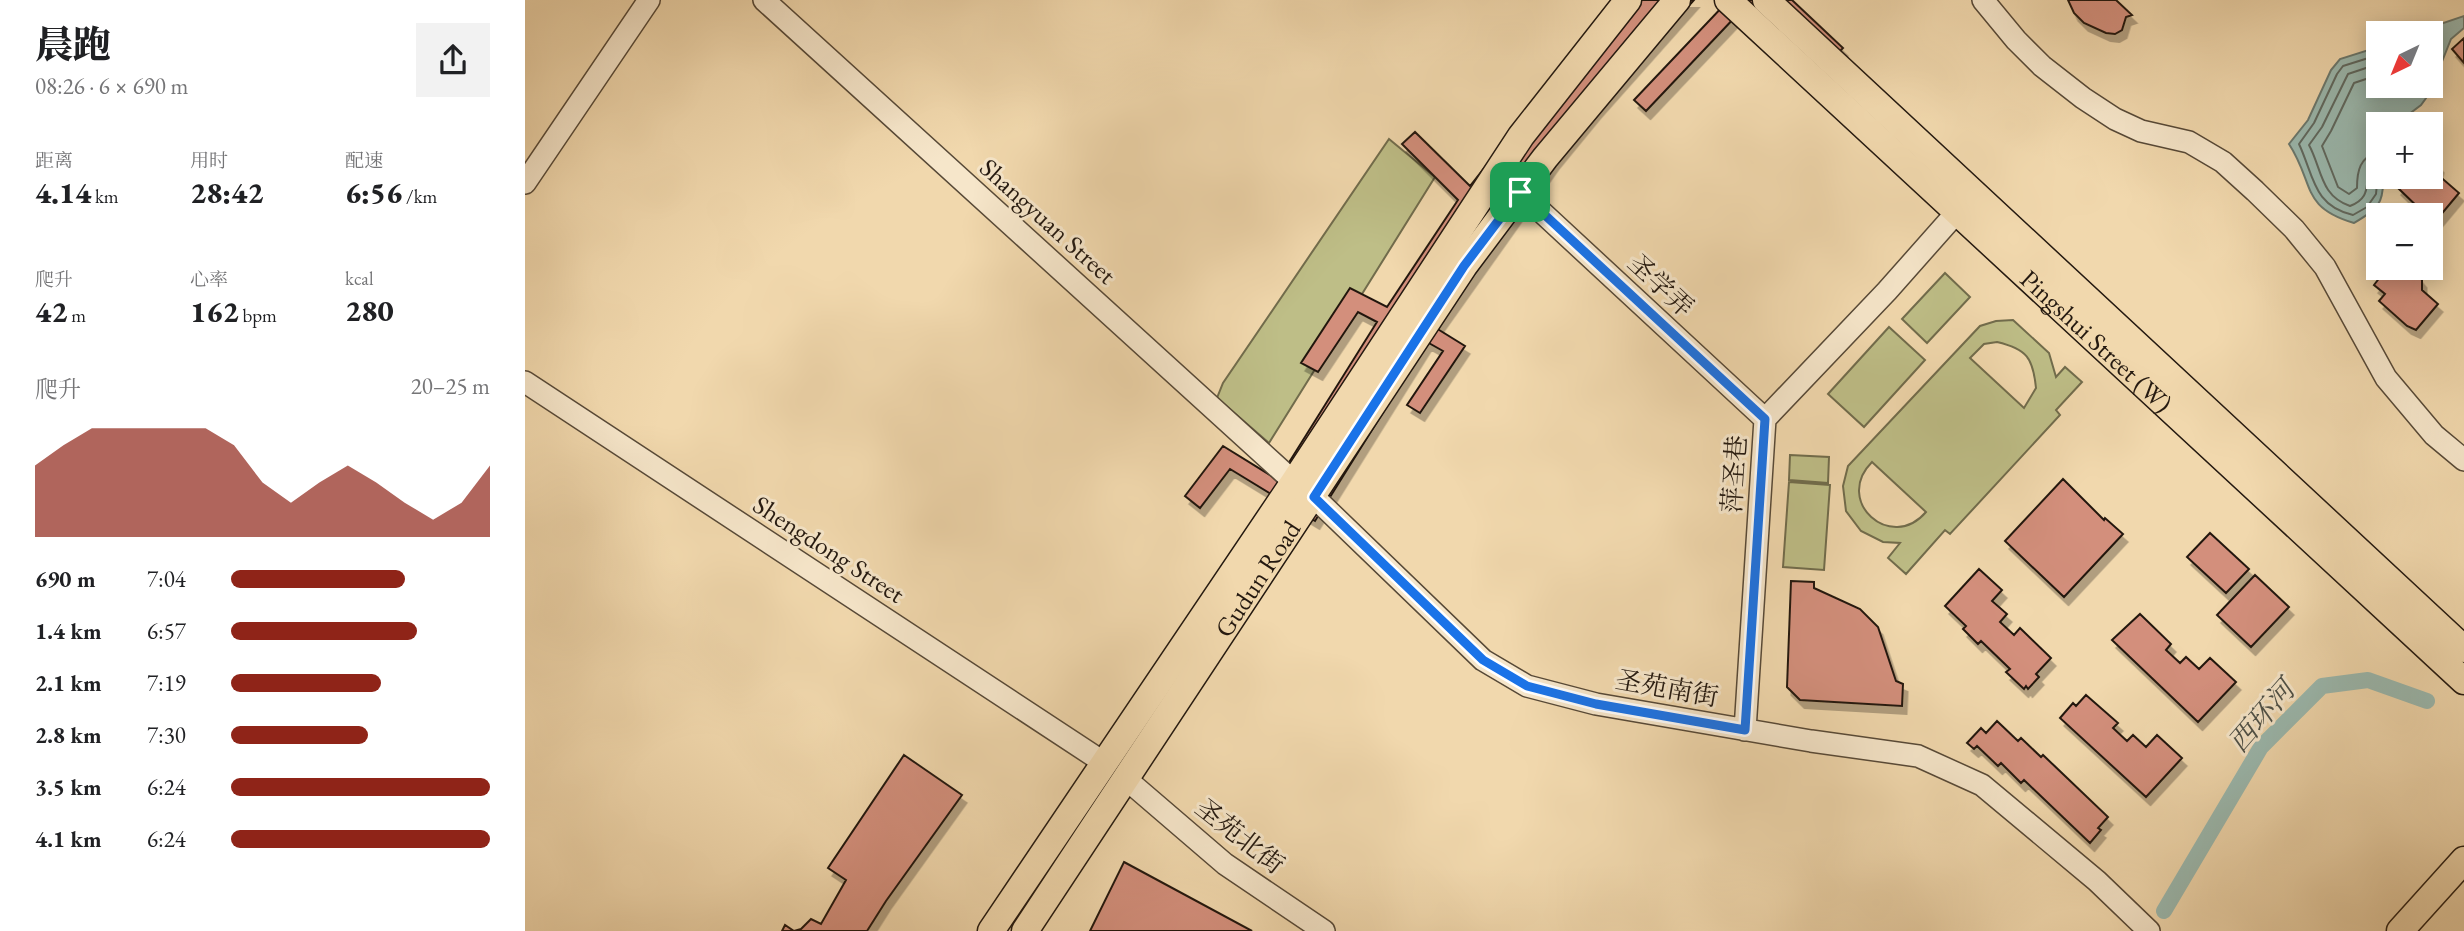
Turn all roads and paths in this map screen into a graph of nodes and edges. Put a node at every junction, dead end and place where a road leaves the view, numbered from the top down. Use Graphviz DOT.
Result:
graph roads {
  1 [pos="649,0"];
  2 [pos="764,0"];
  3 [pos="1628,0"];
  4 [pos="1677,0"];
  5 [pos="1728,0"];
  6 [pos="1766,0"];
  7 [pos="1983,0"];
  8 [pos="525,183"];
  9 [pos="1520,192"];
  10 [pos="1957,212"];
  11 [pos="525,382"];
  12 [pos="1765,419"];
  13 [pos="2464,460"];
  14 [pos="1304,490"];
  15 [pos="2435,638"];
  16 [pos="2464,649"];
  17 [pos="2464,681"];
  18 [pos="1745,730"];
  19 [pos="1103,762"];
  20 [pos="1126,779"];
  21 [pos="2464,860"];
  22 [pos="991,931"];
  23 [pos="1025,931"];
  24 [pos="1324,931"];
  25 [pos="2149,931"];
  26 [pos="2400,931"];
  1 -- 8 [label="street"];
  2 -- 14 [label="street, Shangyuan Street"];
  3 -- 14 [label="main road, Gudun Road"];
  4 -- 9 [label="main road, Gudun Road"];
  5 -- 10 [label="main road, Pingshui Street (W)"];
  6 -- 15 [label="main road, Pingshui Street (W)"];
  7 -- 13 [label="street"];
  9 -- 12 [label="street, 圣学弄"];
  9 -- 14 [label="main road, Gudun Road"];
  10 -- 12 [label="street, 萍圣巷"];
  10 -- 15 [label="main road, Pingshui Street (W)"];
  11 -- 19 [label="street, Shengdong Street"];
  12 -- 18 [label="street, 萍圣巷"];
  14 -- 18 [label="street, 圣苑南街"];
  14 -- 19 [label="main road, Gudun Road"];
  14 -- 20 [label="main road, Gudun Road"];
  15 -- 16 [label="main road, Pingshui Street (W)"];
  15 -- 17 [label="main road, Pingshui Street (W)"];
  18 -- 25 [label="street, 圣苑南街"];
  19 -- 22 [label="main road, Gudun Road"];
  20 -- 23 [label="main road, Gudun Road"];
  20 -- 24 [label="street, 圣苑北街"];
  21 -- 26 [label="main road"];
}
